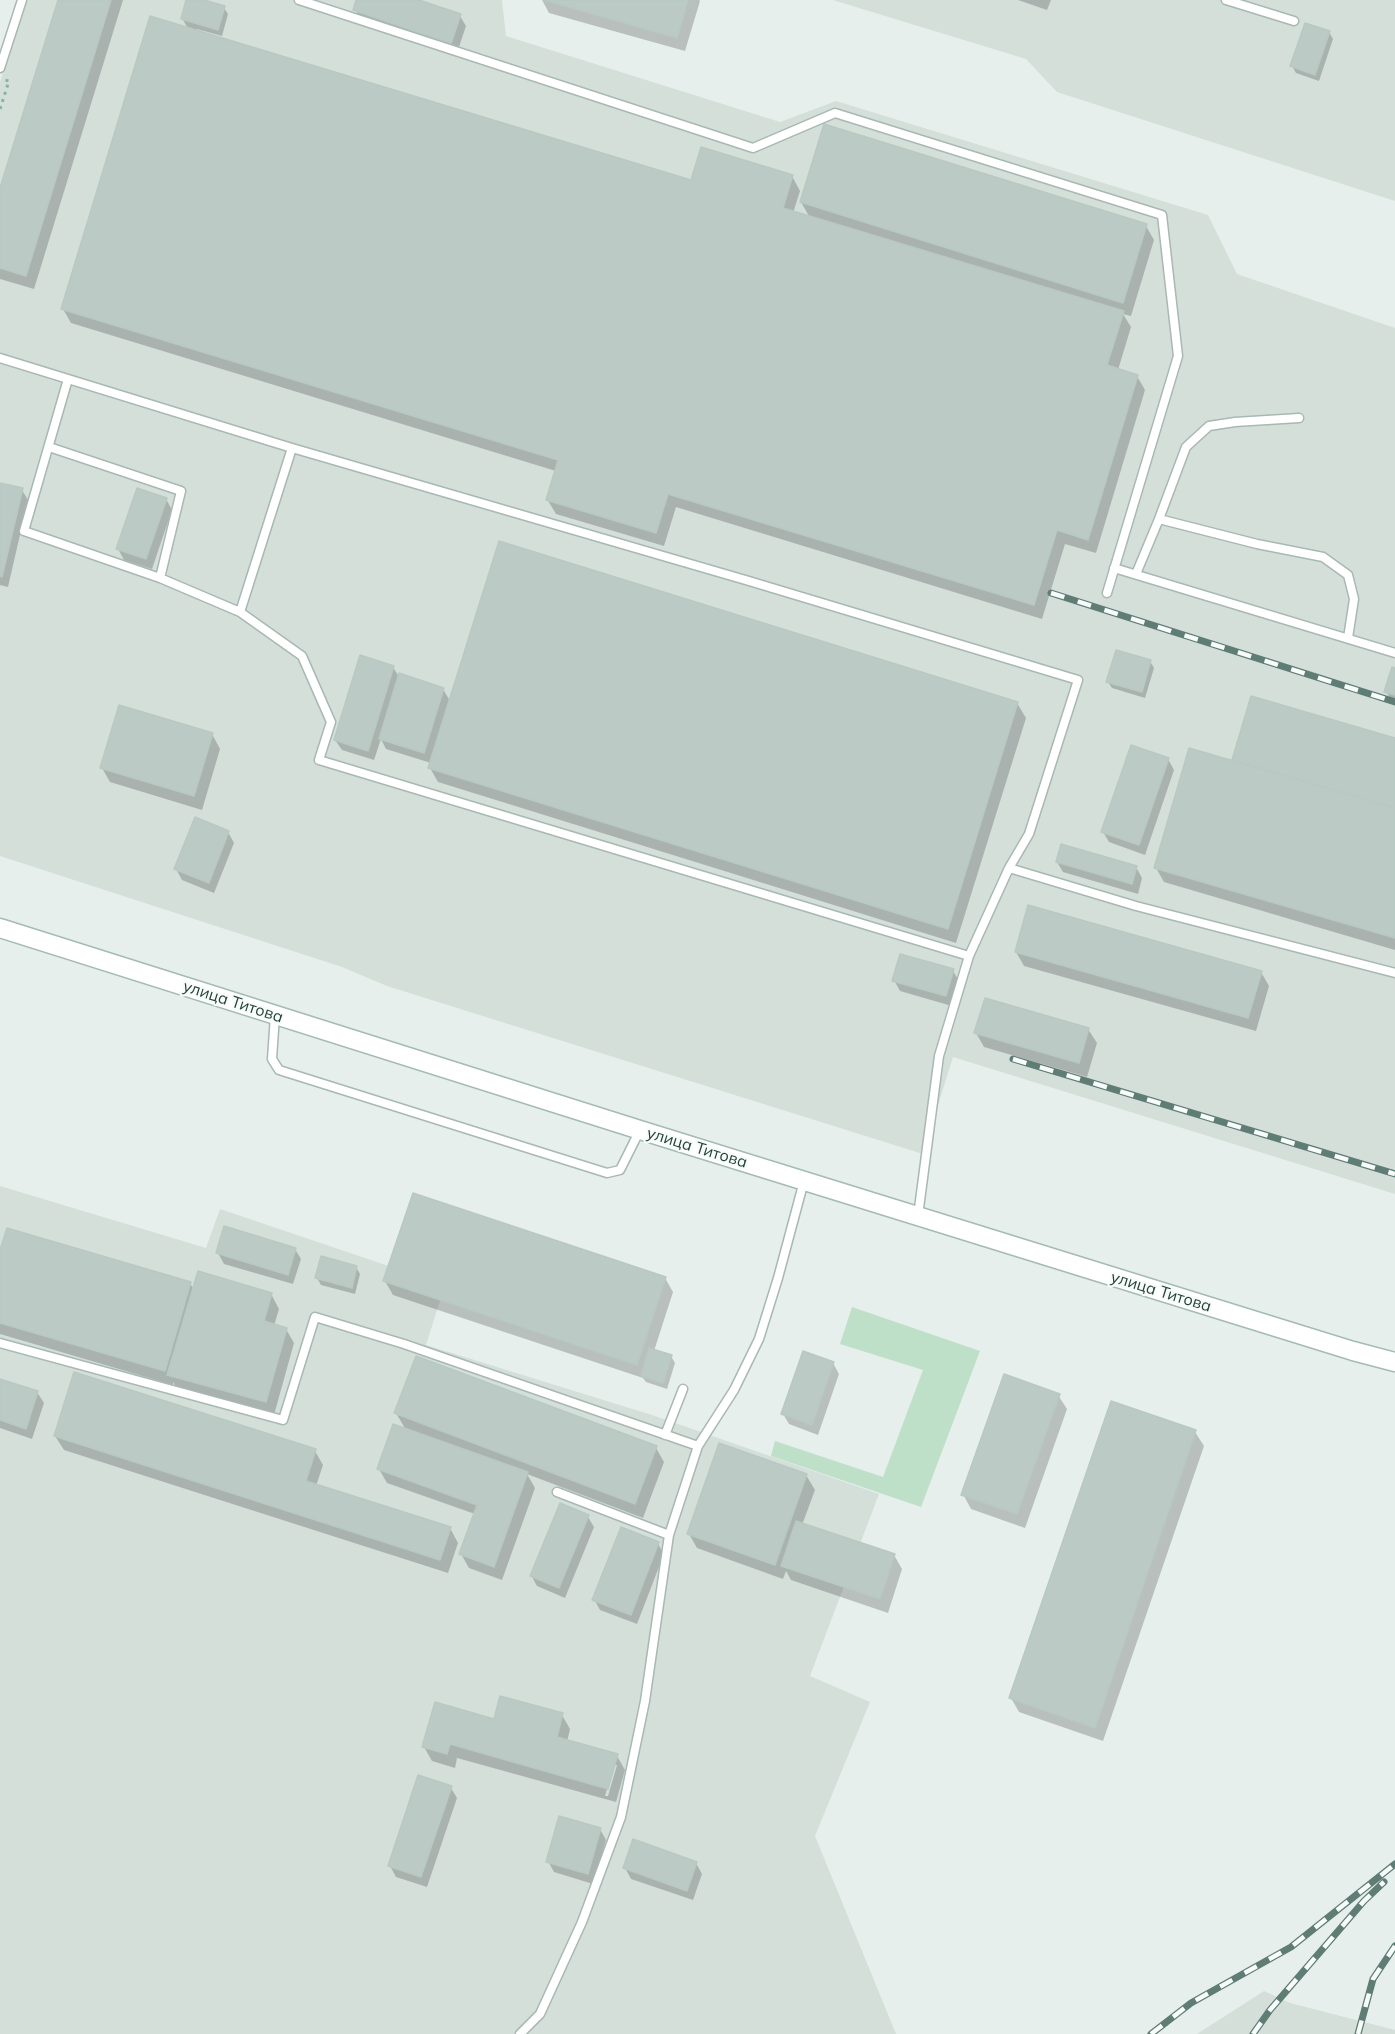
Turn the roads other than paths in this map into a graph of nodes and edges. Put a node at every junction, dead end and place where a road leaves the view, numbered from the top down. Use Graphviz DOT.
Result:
graph roads {
  1 [pos="22,0"];
  2 [pos="299,0"];
  3 [pos="1226,0"];
  4 [pos="1293,21"];
  5 [pos="0,68"];
  6 [pos="0,358"];
  7 [pos="68,379"];
  8 [pos="1299,418"];
  9 [pos="49,447"];
  10 [pos="292,448"];
  11 [pos="1159,519"];
  12 [pos="1114,568"];
  13 [pos="1136,574"];
  14 [pos="160,578"];
  15 [pos="1107,593"];
  16 [pos="240,612"];
  17 [pos="1348,638"];
  18 [pos="1395,653"];
  19 [pos="1009,868"];
  20 [pos="0,928"];
  21 [pos="969,956"];
  22 [pos="1395,973"];
  23 [pos="275,1015"];
  24 [pos="640,1130"];
  25 [pos="804,1181"];
  26 [pos="918,1216"];
  27 [pos="0,1343"];
  28 [pos="1395,1362"];
  29 [pos="682,1389"];
  30 [pos="665,1435"];
  31 [pos="698,1446"];
  32 [pos="557,1492"];
  33 [pos="669,1536"];
  34 [pos="520,2034"];
  1 -- 5 [label="lane"];
  2 -- 12 [label="lane"];
  3 -- 4 [label="lane"];
  6 -- 7 [label="lane"];
  7 -- 9 [label="lane"];
  7 -- 10 [label="lane"];
  8 -- 11 [label="lane"];
  9 -- 14 [label="lane"];
  9 -- 14 [label="lane"];
  10 -- 16 [label="lane"];
  10 -- 19 [label="lane"];
  11 -- 13 [label="lane"];
  11 -- 17 [label="lane"];
  12 -- 13 [label="lane"];
  12 -- 15 [label="lane"];
  13 -- 17 [label="lane"];
  14 -- 16 [label="lane"];
  16 -- 21 [label="lane"];
  17 -- 18 [label="lane"];
  19 -- 21 [label="lane"];
  19 -- 22 [label="lane"];
  20 -- 23 [label="main road, улица Титова"];
  21 -- 26 [label="lane"];
  23 -- 24 [label="main road, улица Титова"];
  23 -- 24 [label="lane"];
  24 -- 25 [label="main road, улица Титова"];
  25 -- 26 [label="main road, улица Титова"];
  25 -- 31 [label="lane"];
  26 -- 28 [label="main road, улица Титова"];
  27 -- 30 [label="lane"];
  29 -- 30 [label="lane"];
  30 -- 31 [label="lane"];
  31 -- 33 [label="lane"];
  32 -- 33 [label="lane"];
  33 -- 34 [label="lane"];
}
